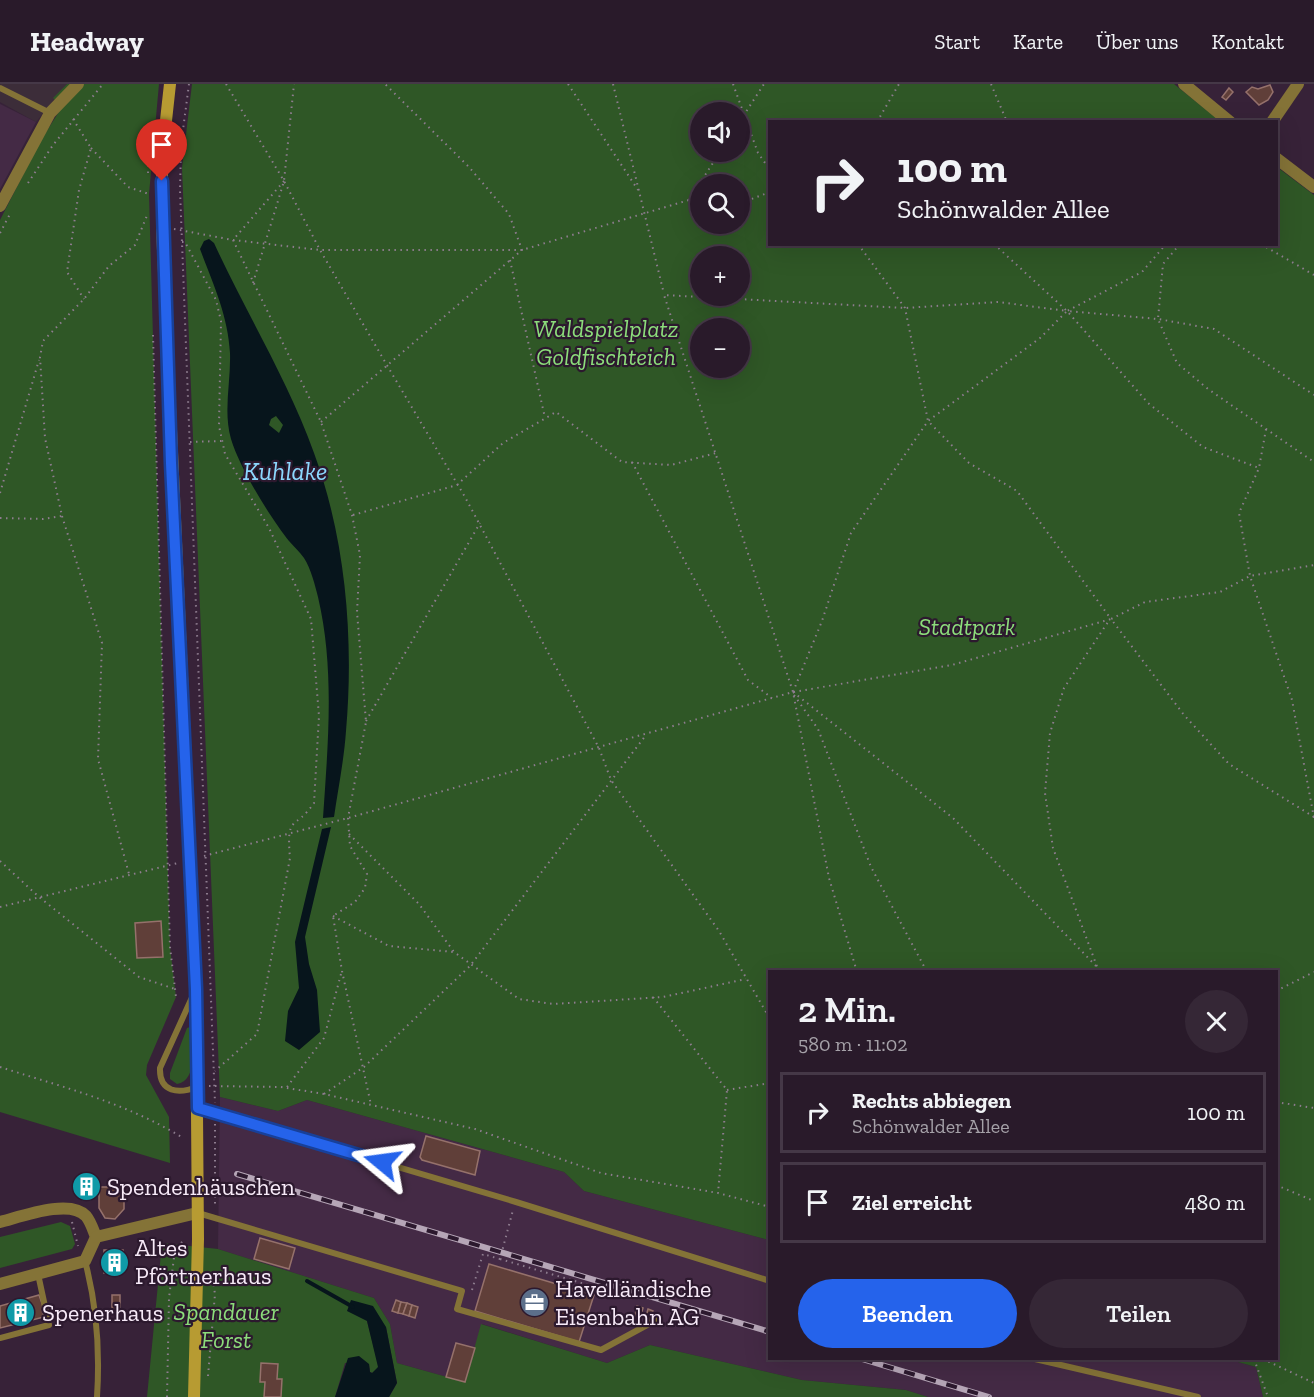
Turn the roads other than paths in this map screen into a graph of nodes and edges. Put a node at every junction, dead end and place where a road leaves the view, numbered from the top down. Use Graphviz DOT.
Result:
graph roads {
  1 [pos="78,84"];
  2 [pos="170,84"];
  3 [pos="1184,84"];
  4 [pos="1298,84"];
  5 [pos="0,87"];
  6 [pos="50,113"];
  7 [pos="1228,120"];
  8 [pos="1273,120"];
  9 [pos="1278,160"];
  10 [pos="1314,187"];
  11 [pos="5,210"];
  12 [pos="196,989"];
  13 [pos="198,1087"];
  14 [pos="198,1108"];
  15 [pos="197,1213"];
  16 [pos="0,1222"];
  17 [pos="96,1237"];
  18 [pos="85,1261"];
  19 [pos="38,1274"];
  20 [pos="768,1280"];
  21 [pos="0,1284"];
  22 [pos="660,1318"];
  23 [pos="0,1338"];
  24 [pos="1039,1360"];
  25 [pos="97,1397"];
  26 [pos="194,1397"];
  27 [pos="1198,1397"];
  1 -- 6 [label="street"];
  2 -- 12 [label="main road"];
  3 -- 7 [label="street"];
  4 -- 8 [label="street"];
  5 -- 6 [label="lane"];
  6 -- 11 [label="street"];
  9 -- 10 [label="street"];
  12 -- 13 [label="main road"];
  12 -- 13 [label="lane"];
  13 -- 14 [label="main road"];
  14 -- 15 [label="main road"];
  14 -- 20 [label="lane"];
  15 -- 17 [label="street"];
  15 -- 22 [label="lane"];
  15 -- 26 [label="main road"];
  16 -- 17 [label="street"];
  17 -- 18 [label="street"];
  18 -- 19 [label="street"];
  18 -- 25 [label="lane"];
  19 -- 21 [label="street"];
  19 -- 23 [label="lane"];
  24 -- 27 [label="lane"];
}
